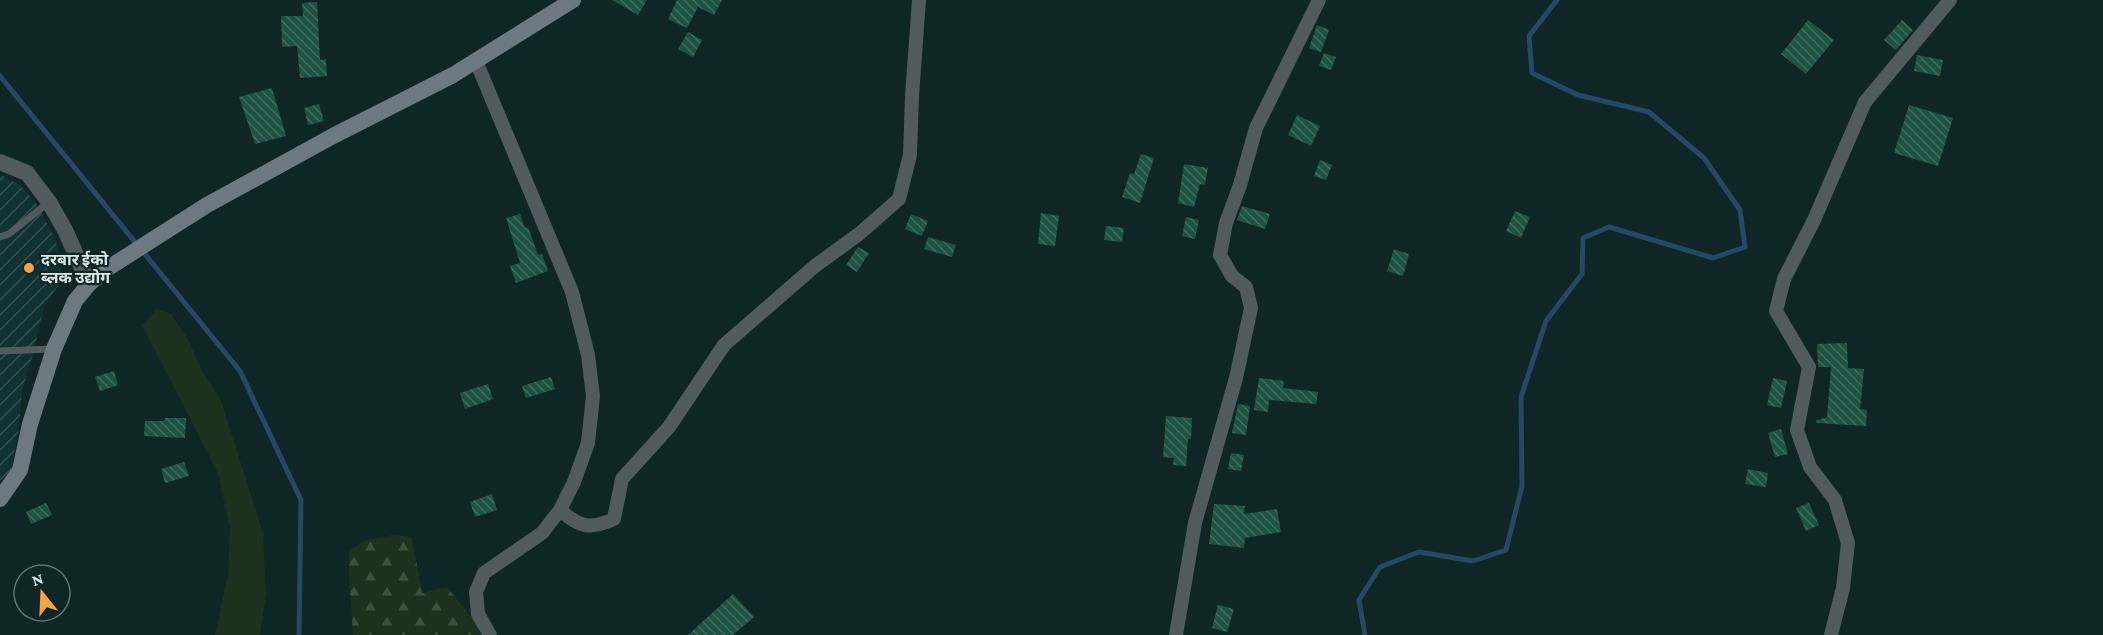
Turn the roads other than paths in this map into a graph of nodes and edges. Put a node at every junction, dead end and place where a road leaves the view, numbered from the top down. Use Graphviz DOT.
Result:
graph roads {
  1 [pos="573,0"];
  2 [pos="919,0"];
  3 [pos="1319,0"];
  4 [pos="1950,0"];
  5 [pos="476,61"];
  6 [pos="0,162"];
  7 [pos="49,202"];
  8 [pos="0,237"];
  9 [pos="89,284"];
  10 [pos="54,349"];
  11 [pos="0,351"];
  12 [pos="0,499"];
  13 [pos="560,510"];
  14 [pos="490,635"];
  15 [pos="1176,635"];
  16 [pos="1831,635"];
  1 -- 5 [label="main road"];
  2 -- 13 [label="street"];
  3 -- 15 [label="street"];
  4 -- 16 [label="street"];
  5 -- 9 [label="main road"];
  5 -- 13 [label="street"];
  6 -- 7 [label="street"];
  7 -- 8 [label="lane"];
  7 -- 9 [label="street"];
  9 -- 10 [label="main road"];
  10 -- 11 [label="lane"];
  10 -- 12 [label="main road"];
  13 -- 14 [label="street"];
}
